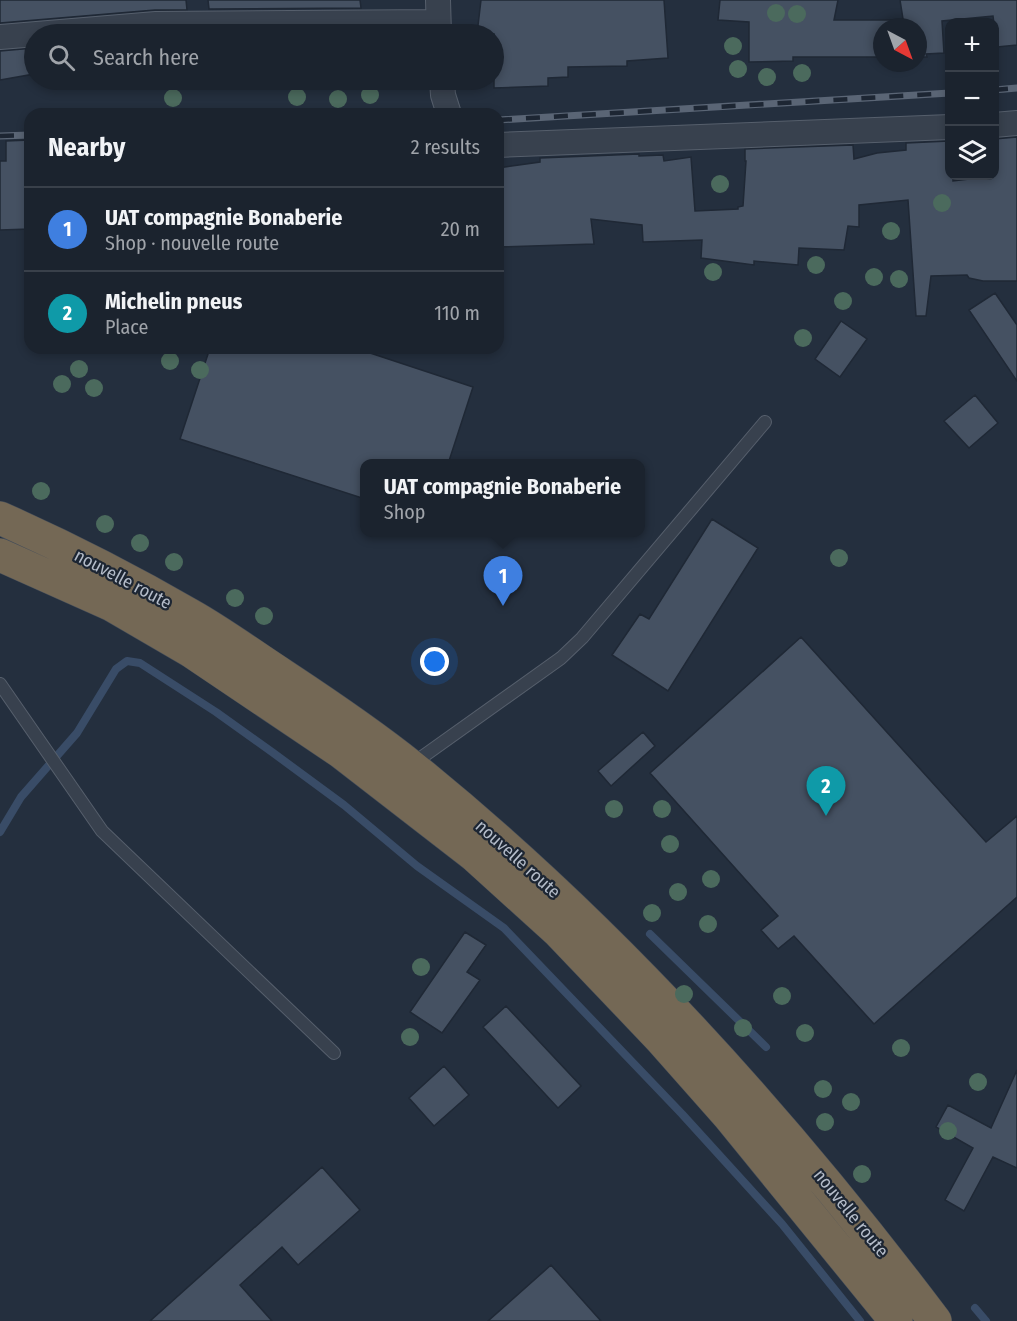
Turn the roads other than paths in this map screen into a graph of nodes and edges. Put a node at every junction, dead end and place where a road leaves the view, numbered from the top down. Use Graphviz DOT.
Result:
graph roads {
  1 [pos="438,19"];
  2 [pos="156,24"];
  3 [pos="24,35"];
  4 [pos="0,37"];
  5 [pos="443,90"];
  6 [pos="447,108"];
  7 [pos="1017,123"];
  8 [pos="999,124"];
  9 [pos="945,128"];
  10 [pos="504,145"];
  11 [pos="765,422"];
  12 [pos="0,518"];
  13 [pos="0,555"];
  14 [pos="0,684"];
  15 [pos="410,765"];
  16 [pos="334,1053"];
  17 [pos="896,1321"];
  18 [pos="935,1321"];
  1 -- 2 [label="street"];
  3 -- 4 [label="street"];
  5 -- 6 [label="street"];
  7 -- 8 [label="street"];
  9 -- 10 [label="street"];
  11 -- 15 [label="lane"];
  12 -- 15 [label="highway, nouvelle route"];
  13 -- 17 [label="highway, nouvelle route"];
  14 -- 16 [label="lane"];
  15 -- 18 [label="highway, nouvelle route"];
}
